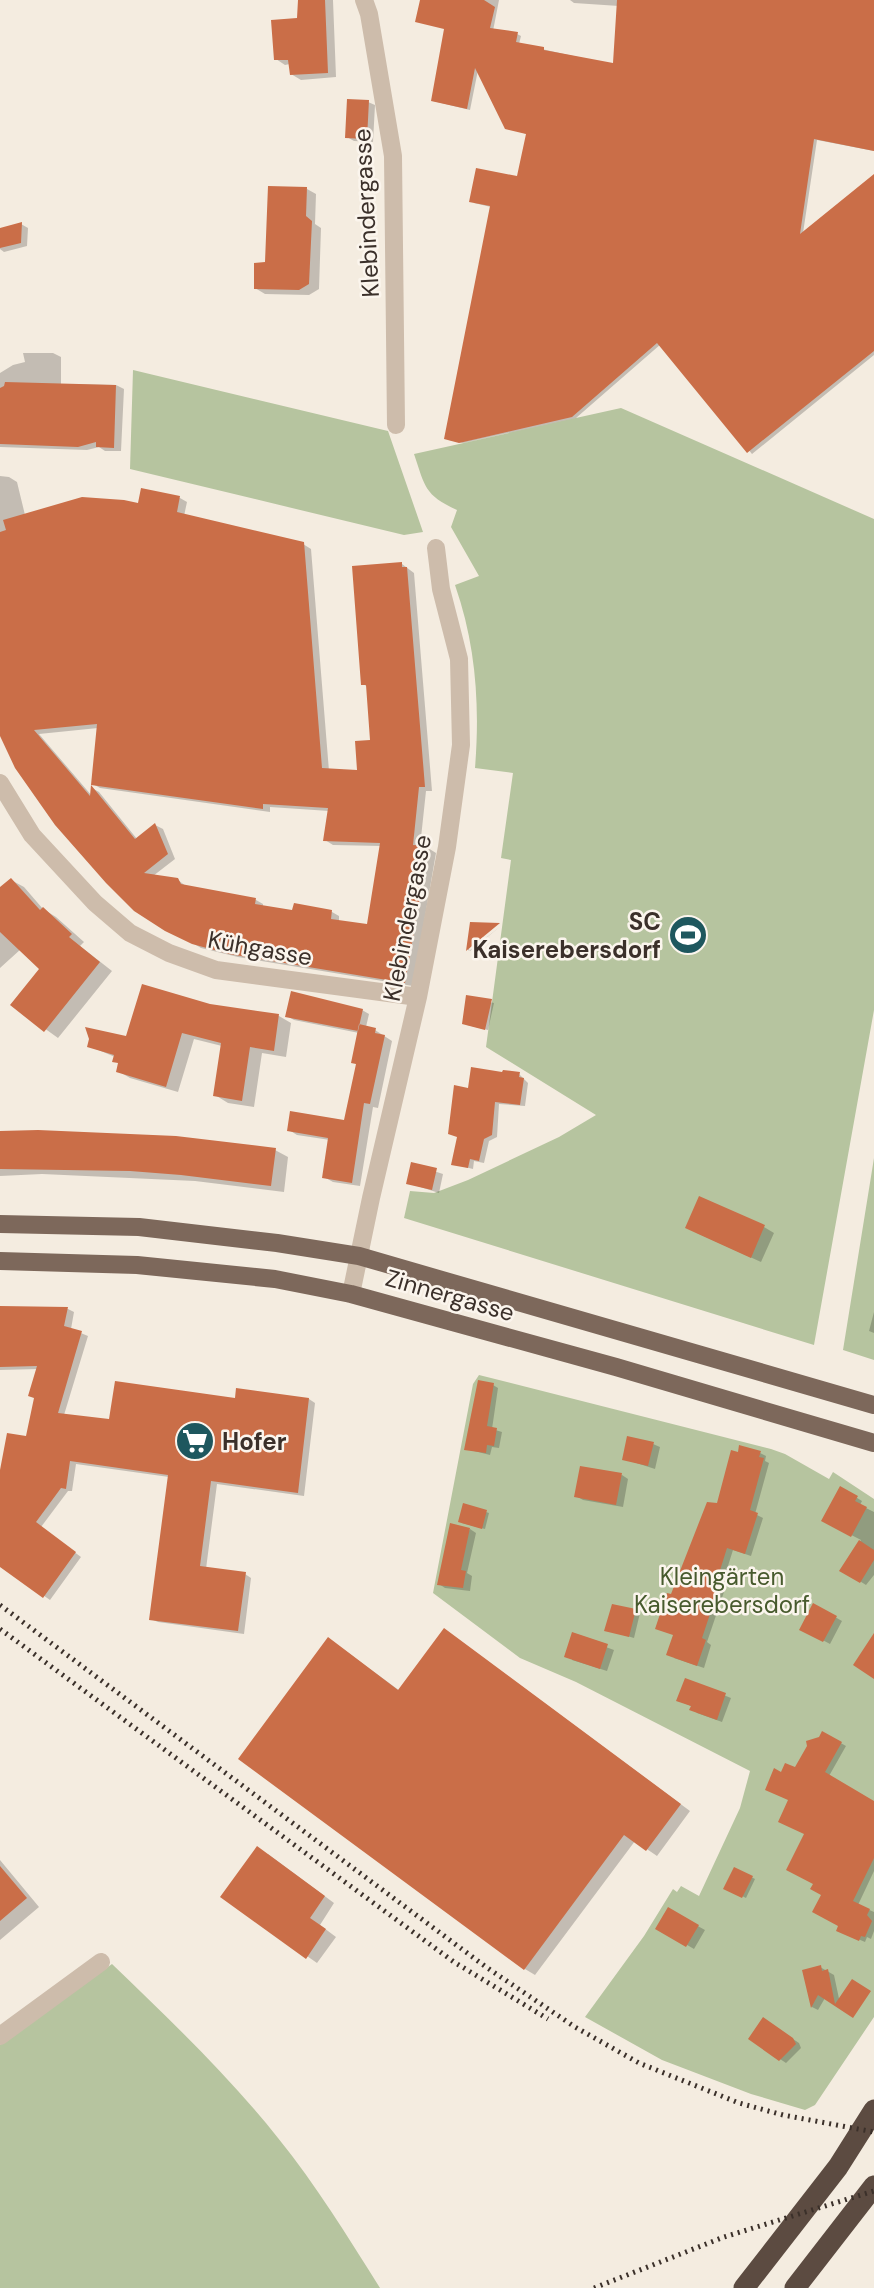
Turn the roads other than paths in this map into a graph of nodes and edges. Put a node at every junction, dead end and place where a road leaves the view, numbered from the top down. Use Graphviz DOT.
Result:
graph roads {
  1 [pos="364,0"];
  2 [pos="396,425"];
  3 [pos="436,548"];
  4 [pos="0,783"];
  5 [pos="418,997"];
  6 [pos="0,1224"];
  7 [pos="359,1256"];
  8 [pos="0,1261"];
  9 [pos="352,1294"];
  10 [pos="874,1405"];
  11 [pos="874,1443"];
  12 [pos="101,1962"];
  13 [pos="0,2036"];
  14 [pos="874,2110"];
  15 [pos="874,2186"];
  16 [pos="744,2288"];
  17 [pos="795,2288"];
  1 -- 2 [label="street, Klebindergasse"];
  3 -- 5 [label="street, Klebindergasse"];
  4 -- 5 [label="street, Kühgasse"];
  5 -- 7 [label="street, Klebindergasse"];
  6 -- 7 [label="main road, Zinnergasse"];
  7 -- 9 [label="street, Klebindergasse"];
  7 -- 10 [label="main road, Zinnergasse"];
  8 -- 9 [label="main road, Zinnergasse"];
  9 -- 11 [label="main road, Zinnergasse"];
  12 -- 13 [label="street"];
  14 -- 16 [label="highway"];
  15 -- 17 [label="highway"];
}
